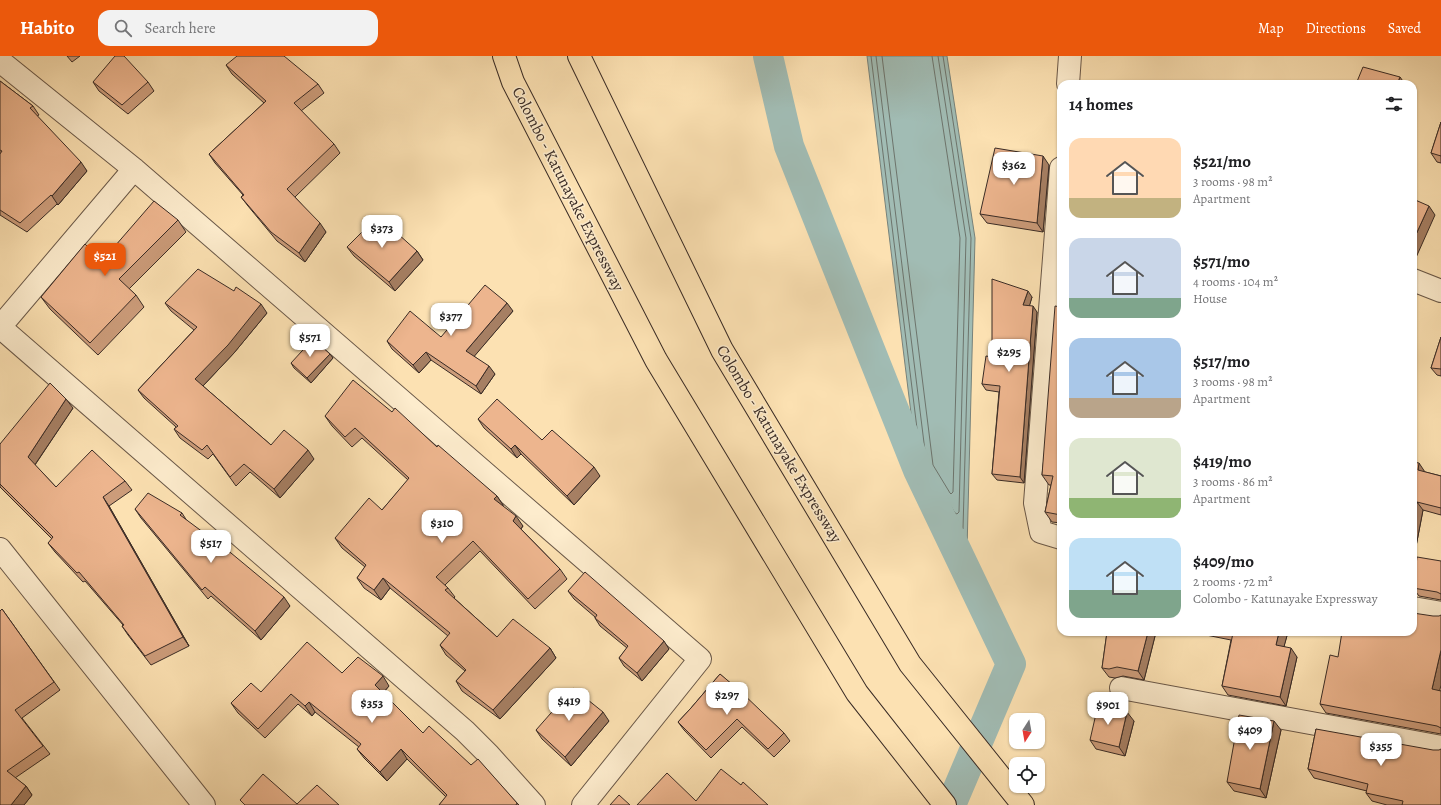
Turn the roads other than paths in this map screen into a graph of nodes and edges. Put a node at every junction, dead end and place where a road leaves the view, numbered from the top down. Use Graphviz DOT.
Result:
graph roads {
  1 [pos="504,56"];
  2 [pos="579,56"];
  3 [pos="1070,56"];
  4 [pos="0,61"];
  5 [pos="1068,80"];
  6 [pos="134,168"];
  7 [pos="1057,220"];
  8 [pos="1417,282"];
  9 [pos="1441,291"];
  10 [pos="1057,537"];
  11 [pos="0,549"];
  12 [pos="1417,609"];
  13 [pos="1441,613"];
  14 [pos="1121,688"];
  15 [pos="1441,747"];
  16 [pos="204,805"];
  17 [pos="534,805"];
  18 [pos="583,805"];
  19 [pos="945,805"];
  20 [pos="1023,805"];
  1 -- 19 [label="highway, Colombo - Katunayake Expressway"];
  2 -- 20 [label="highway, Colombo - Katunayake Expressway"];
  3 -- 5 [label="street"];
  4 -- 6 [label="street"];
  6 -- 17 [label="street"];
  6 -- 18 [label="street"];
  7 -- 10 [label="street"];
  8 -- 9 [label="street"];
  11 -- 16 [label="street"];
  12 -- 13 [label="street"];
  14 -- 15 [label="street"];
}
